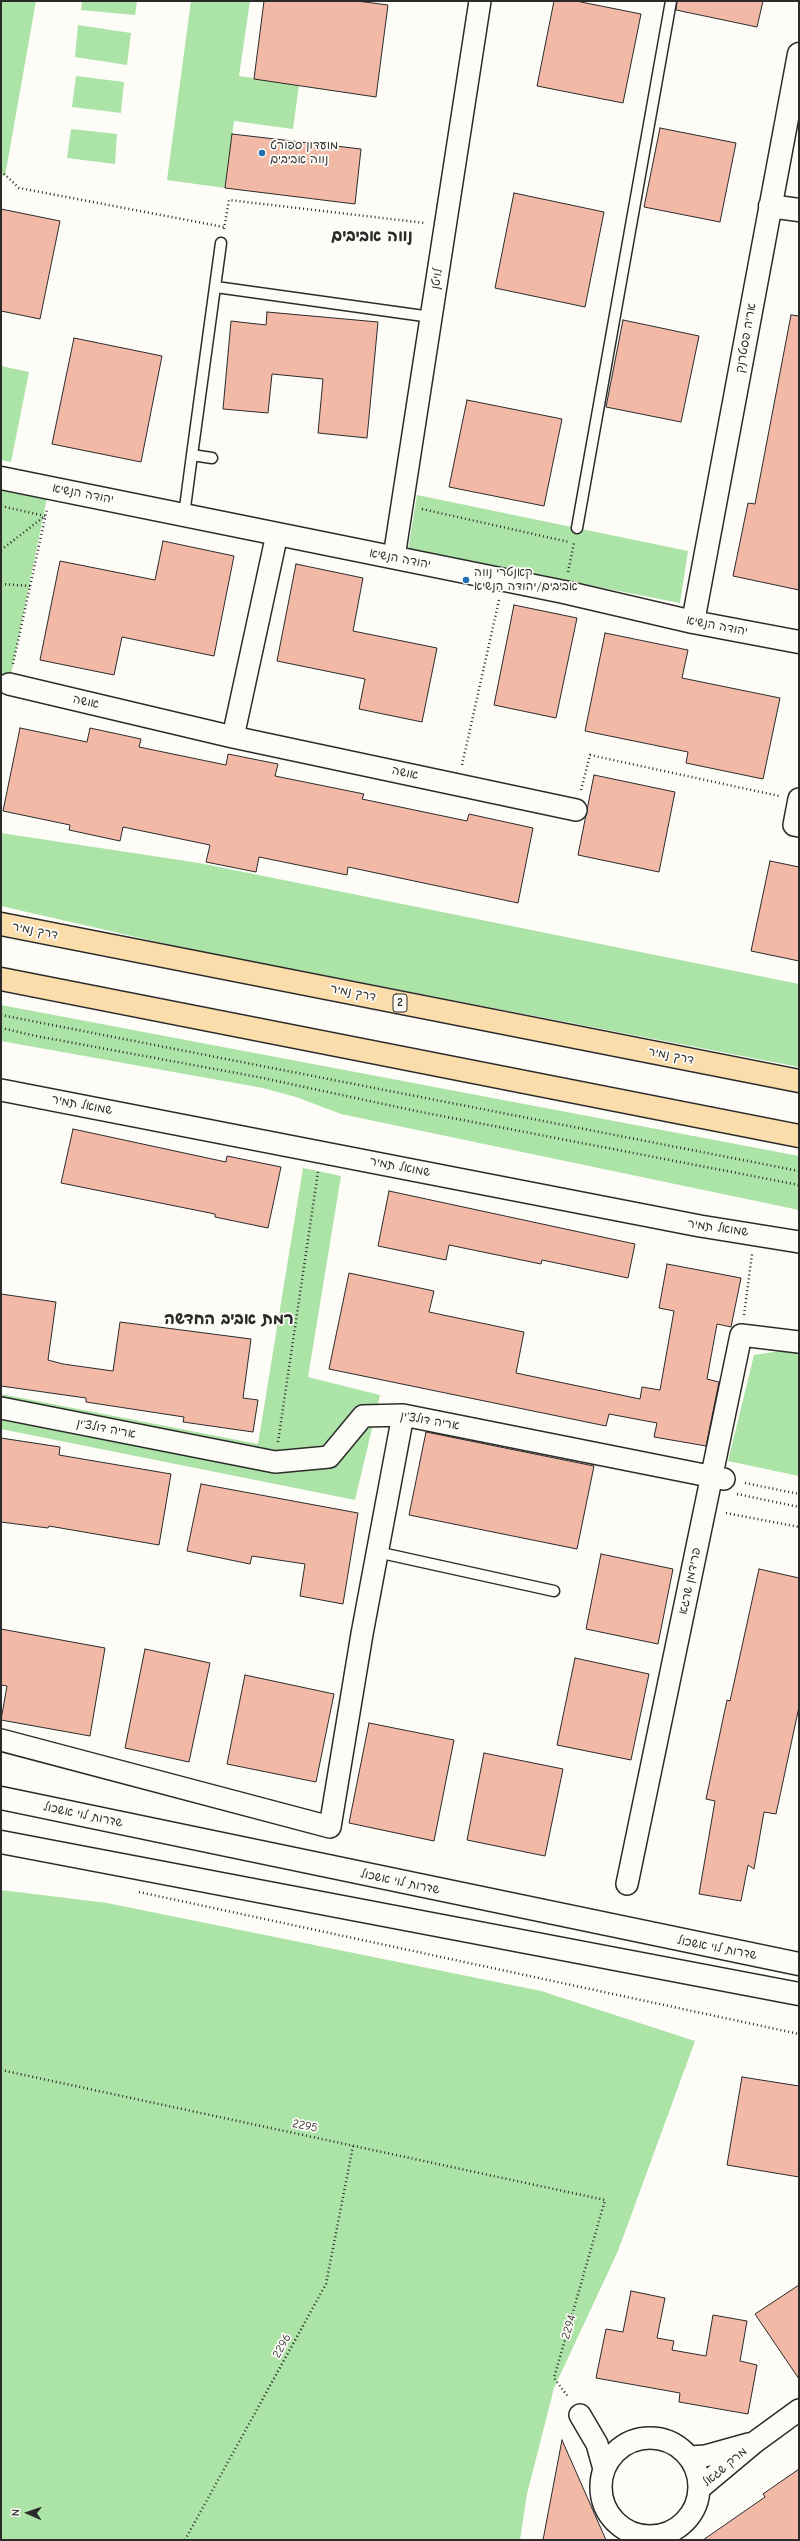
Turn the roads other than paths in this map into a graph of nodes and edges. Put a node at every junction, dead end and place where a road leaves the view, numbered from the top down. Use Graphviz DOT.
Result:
graph roads {
  1 [pos="480,1"];
  2 [pos="671,1"];
  3 [pos="799,54"];
  4 [pos="770,206"];
  5 [pos="799,210"];
  6 [pos="221,243"];
  7 [pos="216,286"];
  8 [pos="431,317"];
  9 [pos="192,454"];
  10 [pos="212,458"];
  11 [pos="1,478"];
  12 [pos="184,515"];
  13 [pos="577,528"];
  14 [pos="277,534"];
  15 [pos="394,557"];
  16 [pos="693,622"];
  17 [pos="799,642"];
  18 [pos="9,684"];
  19 [pos="233,737"];
  20 [pos="799,800"];
  21 [pos="576,810"];
  22 [pos="799,826"];
  23 [pos="1,924"];
  24 [pos="1,979"];
  25 [pos="799,1081"];
  26 [pos="1,1090"];
  27 [pos="799,1136"];
  28 [pos="799,1242"];
  29 [pos="799,1342"];
  30 [pos="1,1408"];
  31 [pos="403,1415"];
  32 [pos="722,1482"];
  33 [pos="377,1552"];
  34 [pos="554,1591"];
  35 [pos="1,1740"];
  36 [pos="1,1798"];
  37 [pos="1,1842"];
  38 [pos="627,1884"];
  39 [pos="799,1964"];
  40 [pos="799,1994"];
  41 [pos="799,2410"];
  42 [pos="580,2415"];
  43 [pos="755,2442"];
  44 [pos="597,2444"];
  45 [pos="617,2450"];
  46 [pos="690,2457"];
  47 [pos="604,2469"];
  48 [pos="700,2488"];
  49 [pos="622,2534"];
  50 [pos="648,2538"];
  1 -- 8 [label="street, לויטן"];
  2 -- 13 [label="lane"];
  3 -- 4 [label="street, אריה פסטרנק"];
  4 -- 5 [label="street"];
  4 -- 16 [label="street, אריה פסטרנק"];
  6 -- 7 [label="lane"];
  7 -- 8 [label="lane"];
  7 -- 9 [label="lane"];
  8 -- 15 [label="street, לויטן"];
  9 -- 10 [label="lane"];
  9 -- 12 [label="lane"];
  11 -- 12 [label="street, יהודה הנשיא"];
  12 -- 14 [label="street, יהודה הנשיא"];
  14 -- 15 [label="street, יהודה הנשיא"];
  14 -- 19 [label="street"];
  15 -- 16 [label="street, יהודה הנשיא"];
  16 -- 17 [label="street, יהודה הנשיא"];
  18 -- 19 [label="street, אושה"];
  19 -- 21 [label="street, אושה"];
  20 -- 22 [label="street"];
  23 -- 25 [label="highway, דרך נמיר / 2"];
  24 -- 27 [label="highway"];
  26 -- 28 [label="street, שמואל תמיר"];
  29 -- 32 [label="street, פרידמן שרגא"];
  30 -- 31 [label="street, אריה דולצ'ין"];
  31 -- 32 [label="street, אריה דולצ'ין"];
  31 -- 33 [label="street"];
  32 -- 38 [label="street, פרידמן שרגא"];
  33 -- 34 [label="lane"];
  33 -- 35 [label="street"];
  36 -- 39 [label="street, שדרות לוי אשכול"];
  37 -- 40 [label="street"];
  41 -- 43 [label="street"];
  42 -- 44 [label="street"];
  43 -- 46 [label="street, מרק שגאל"];
  43 -- 48 [label="street, מרק שגאל"];
  44 -- 45 [label="street"];
  44 -- 47 [label="street"];
  45 -- 46 [label="street"];
  45 -- 47 [label="street"];
  46 -- 48 [label="street"];
  47 -- 49 [label="street"];
  48 -- 50 [label="street"];
  49 -- 50 [label="street"];
}
